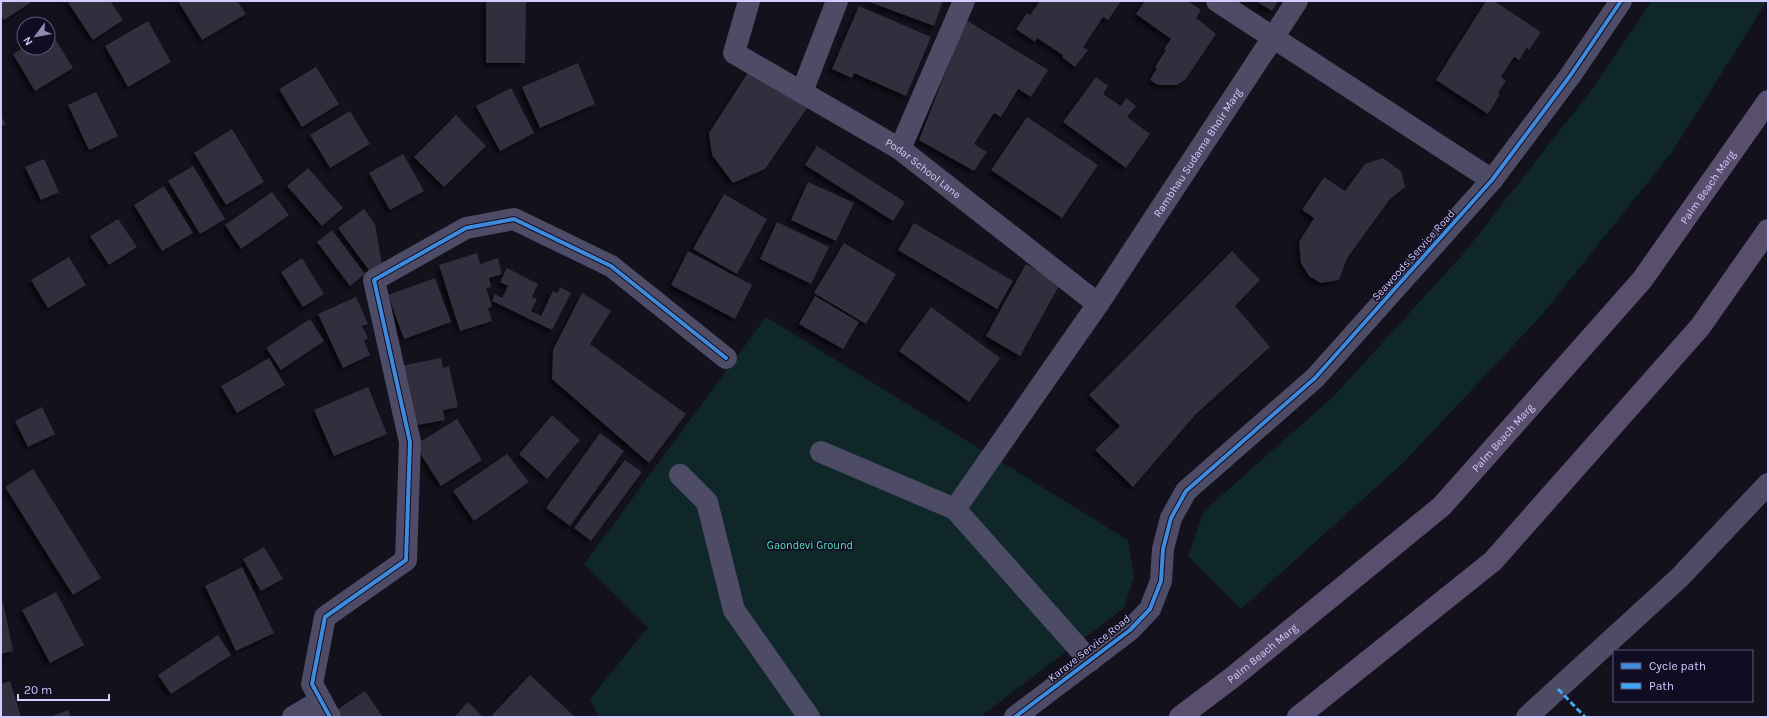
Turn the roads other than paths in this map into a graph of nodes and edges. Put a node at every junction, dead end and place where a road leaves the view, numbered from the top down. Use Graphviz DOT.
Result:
graph roads {
  1 [pos="749,1"];
  2 [pos="837,1"];
  3 [pos="964,1"];
  4 [pos="1217,1"];
  5 [pos="1297,1"];
  6 [pos="1621,1"];
  7 [pos="1274,38"];
  8 [pos="802,92"];
  9 [pos="1768,101"];
  10 [pos="900,149"];
  11 [pos="1492,180"];
  12 [pos="1768,230"];
  13 [pos="1098,304"];
  14 [pos="726,358"];
  15 [pos="821,452"];
  16 [pos="680,475"];
  17 [pos="1768,484"];
  18 [pos="1186,492"];
  19 [pos="955,509"];
  20 [pos="1090,661"];
  21 [pos="325,709"];
  22 [pos="293,717"];
  23 [pos="809,717"];
  24 [pos="1015,717"];
  25 [pos="1180,717"];
  26 [pos="1298,717"];
  27 [pos="1527,717"];
  1 -- 8 [label="street, Podar School Lane"];
  2 -- 8 [label="street"];
  3 -- 10 [label="street"];
  4 -- 7 [label="street"];
  5 -- 7 [label="street, Rambhau Sudama Bhoir Marg"];
  6 -- 11 [label="street, Seawoods Service Road"];
  7 -- 11 [label="street"];
  7 -- 13 [label="street, Rambhau Sudama Bhoir Marg"];
  8 -- 10 [label="street, Podar School Lane"];
  9 -- 25 [label="main road, Palm Beach Marg"];
  10 -- 13 [label="street, Podar School Lane"];
  11 -- 18 [label="street, Seawoods Service Road"];
  12 -- 26 [label="main road"];
  13 -- 19 [label="street, Rambhau Sudama Bhoir Marg"];
  14 -- 21 [label="street"];
  15 -- 19 [label="street"];
  16 -- 23 [label="street"];
  17 -- 27 [label="street"];
  18 -- 20 [label="street, Karave Service Road"];
  19 -- 20 [label="street"];
  20 -- 24 [label="street, Karave Service Road"];
  21 -- 22 [label="street"];
}
